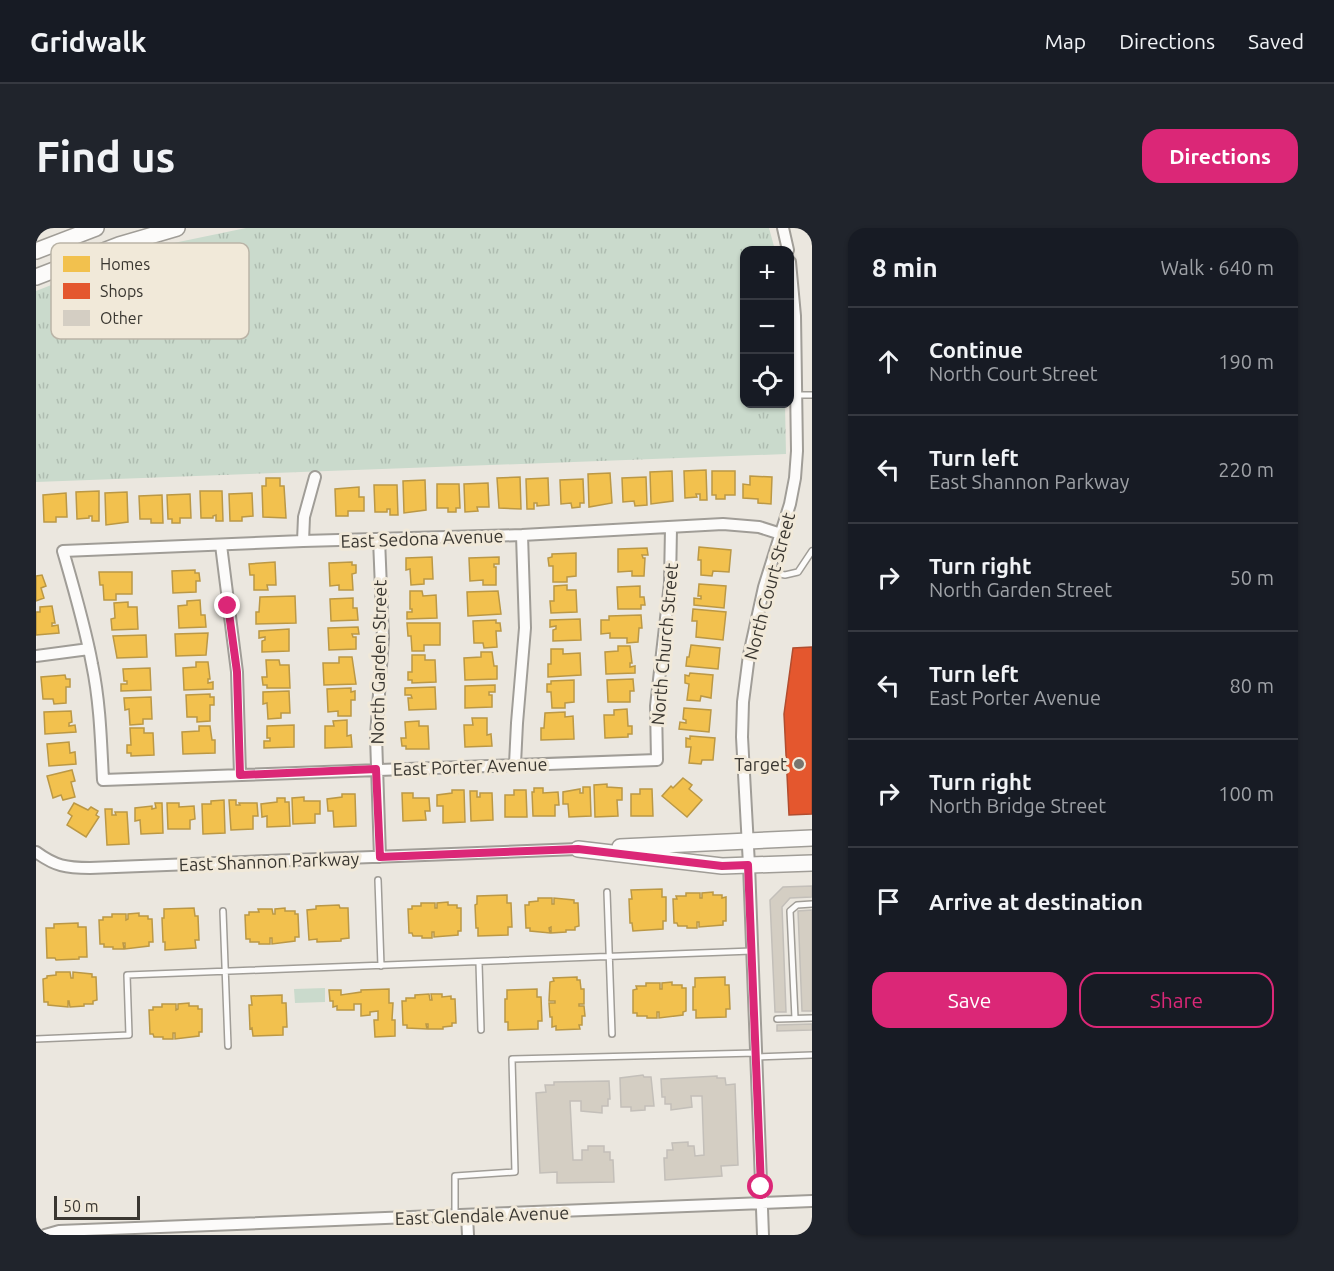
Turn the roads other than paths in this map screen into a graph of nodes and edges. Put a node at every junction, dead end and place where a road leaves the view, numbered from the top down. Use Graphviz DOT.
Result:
graph roads {
  1 [pos="96,228"];
  2 [pos="177,228"];
  3 [pos="783,228"];
  4 [pos="57,243"];
  5 [pos="126,243"];
  6 [pos="51,245"];
  7 [pos="787,246"];
  8 [pos="36,251"];
  9 [pos="51,271"];
  10 [pos="36,277"];
  11 [pos="794,296"];
  12 [pos="797,395"];
  13 [pos="812,395"];
  14 [pos="315,477"];
  15 [pos="671,528"];
  16 [pos="781,534"];
  17 [pos="522,535"];
  18 [pos="379,539"];
  19 [pos="303,541"];
  20 [pos="221,545"];
  21 [pos="812,551"];
  22 [pos="769,572"];
  23 [pos="89,649"];
  24 [pos="36,656"];
  25 [pos="657,760"];
  26 [pos="515,764"];
  27 [pos="376,769"];
  28 [pos="240,775"];
  29 [pos="812,838"];
  30 [pos="747,840"];
  31 [pos="578,849"];
  32 [pos="36,852"];
  33 [pos="380,857"];
  34 [pos="812,863"];
  35 [pos="748,865"];
  36 [pos="378,880"];
  37 [pos="607,892"];
  38 [pos="812,904"];
  39 [pos="223,911"];
  40 [pos="752,951"];
  41 [pos="609,957"];
  42 [pos="479,963"];
  43 [pos="381,966"];
  44 [pos="225,972"];
  45 [pos="795,1018"];
  46 [pos="812,1018"];
  47 [pos="777,1019"];
  48 [pos="481,1030"];
  49 [pos="612,1034"];
  50 [pos="36,1039"];
  51 [pos="228,1046"];
  52 [pos="756,1055"];
  53 [pos="812,1055"];
  54 [pos="812,1201"];
  55 [pos="761,1203"];
  56 [pos="455,1216"];
  57 [pos="467,1216"];
  58 [pos="45,1235"];
  59 [pos="468,1235"];
  60 [pos="763,1235"];
  1 -- 4 [label="street"];
  2 -- 5 [label="street"];
  3 -- 7 [label="street"];
  6 -- 8 [label="street"];
  9 -- 10 [label="street"];
  11 -- 12 [label="street, North Court Street"];
  12 -- 13 [label="lane"];
  12 -- 16 [label="street, North Court Street"];
  14 -- 19 [label="street"];
  15 -- 16 [label="street, East Sedona Avenue"];
  15 -- 17 [label="street, East Sedona Avenue"];
  15 -- 25 [label="street, North Church Street"];
  16 -- 22 [label="street, North Court Street"];
  17 -- 18 [label="street, East Sedona Avenue"];
  17 -- 26 [label="street"];
  18 -- 19 [label="street, East Sedona Avenue"];
  18 -- 27 [label="street, North Garden Street"];
  19 -- 20 [label="street, East Sedona Avenue"];
  20 -- 23 [label="street, East Sedona Avenue"];
  20 -- 28 [label="street"];
  21 -- 22 [label="lane"];
  22 -- 30 [label="street, North Court Street"];
  23 -- 24 [label="street"];
  23 -- 28 [label="street, East Porter Avenue"];
  25 -- 26 [label="street, East Porter Avenue"];
  26 -- 27 [label="street, East Porter Avenue"];
  27 -- 28 [label="street, East Porter Avenue"];
  27 -- 33 [label="street, North Garden Street"];
  29 -- 30 [label="street, East Shannon Parkway"];
  30 -- 31 [label="street, East Shannon Parkway"];
  30 -- 35 [label="street, North Court Street"];
  31 -- 33 [label="street, East Shannon Parkway"];
  31 -- 35 [label="street, East Shannon Parkway"];
  32 -- 33 [label="street, East Shannon Parkway"];
  34 -- 35 [label="street, East Shannon Parkway"];
  35 -- 40 [label="street, North Court Street"];
  36 -- 43 [label="lane"];
  37 -- 41 [label="lane"];
  38 -- 45 [label="lane"];
  39 -- 44 [label="lane"];
  40 -- 41 [label="lane"];
  40 -- 52 [label="street, North Court Street"];
  41 -- 42 [label="lane"];
  41 -- 49 [label="lane"];
  42 -- 43 [label="lane"];
  42 -- 48 [label="lane"];
  43 -- 44 [label="lane"];
  44 -- 50 [label="lane"];
  44 -- 51 [label="lane"];
  45 -- 46 [label="lane"];
  45 -- 47 [label="lane"];
  52 -- 53 [label="lane"];
  52 -- 55 [label="street, North Court Street"];
  52 -- 56 [label="lane"];
  54 -- 55 [label="street, East Glendale Avenue"];
  55 -- 57 [label="street, East Glendale Avenue"];
  55 -- 60 [label="street, North Court Street"];
  56 -- 57 [label="street, East Glendale Avenue"];
  56 -- 58 [label="street, East Glendale Avenue"];
  57 -- 59 [label="street"];
}
